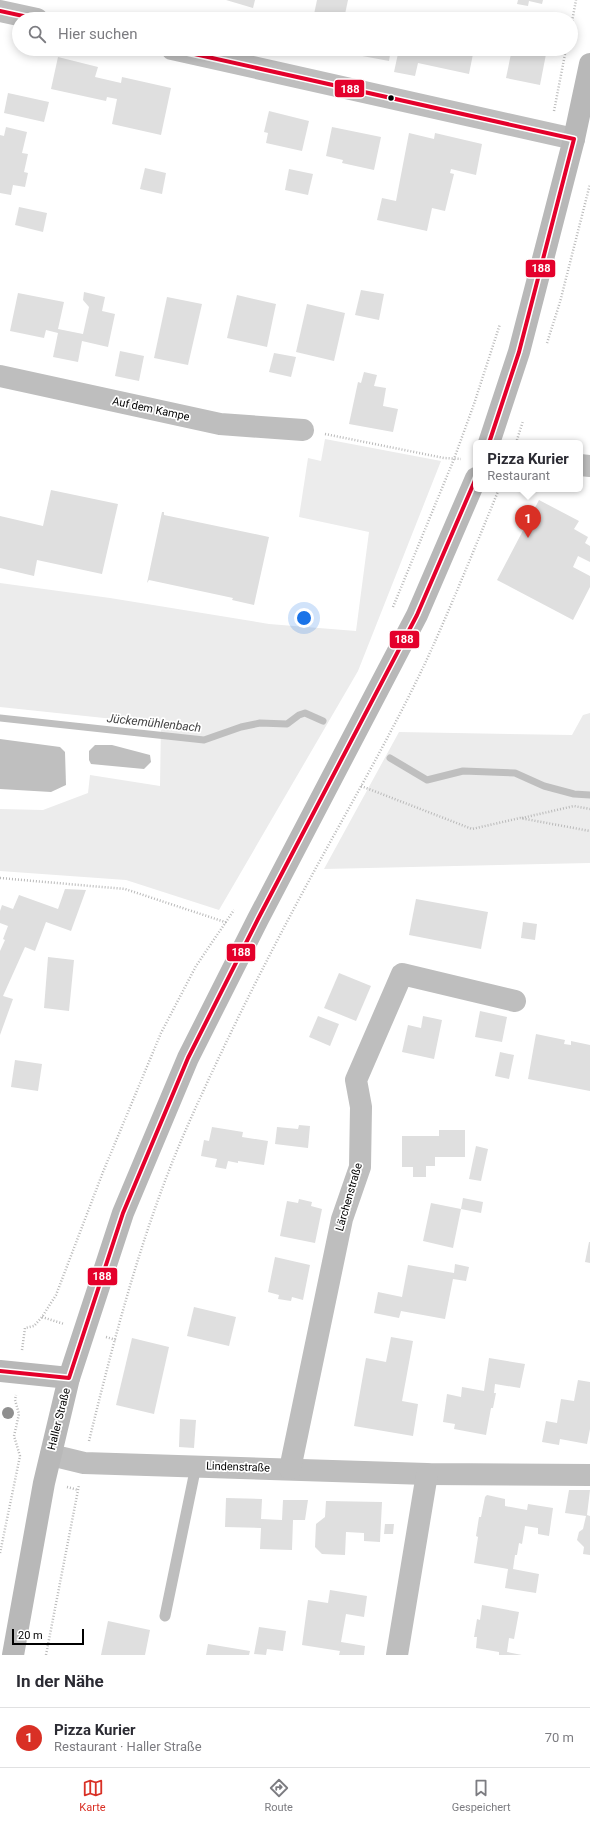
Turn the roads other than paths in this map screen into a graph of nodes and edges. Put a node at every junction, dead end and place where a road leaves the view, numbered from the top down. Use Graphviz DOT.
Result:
graph roads {
  1 [pos="0,11"];
  2 [pos="12,14"];
  3 [pos="203,56"];
  4 [pos="590,64"];
  5 [pos="582,140"];
  6 [pos="0,376"];
  7 [pos="303,430"];
  8 [pos="490,440"];
  9 [pos="473,485"];
  10 [pos="515,1001"];
  11 [pos="0,1371"];
  12 [pos="69,1378"];
  13 [pos="51,1455"];
  14 [pos="196,1466"];
  15 [pos="290,1469"];
  16 [pos="427,1474"];
  17 [pos="590,1475"];
  18 [pos="165,1616"];
  19 [pos="13,1655"];
  20 [pos="397,1655"];
  1 -- 2 [label="street"];
  3 -- 5 [label="street"];
  4 -- 5 [label="main road"];
  5 -- 8 [label="main road"];
  6 -- 7 [label="street, Auf dem Kampe"];
  9 -- 12 [label="main road, Haller Straße"];
  10 -- 15 [label="street, Lärchenstraße"];
  11 -- 12 [label="main road"];
  12 -- 13 [label="main road, Haller Straße"];
  13 -- 14 [label="street, Lindenstraße"];
  13 -- 19 [label="main road, Haller Straße"];
  14 -- 15 [label="street, Lindenstraße"];
  14 -- 18 [label="lane"];
  15 -- 16 [label="street, Lindenstraße"];
  16 -- 17 [label="street, Lindenstraße"];
  16 -- 20 [label="street"];
}
